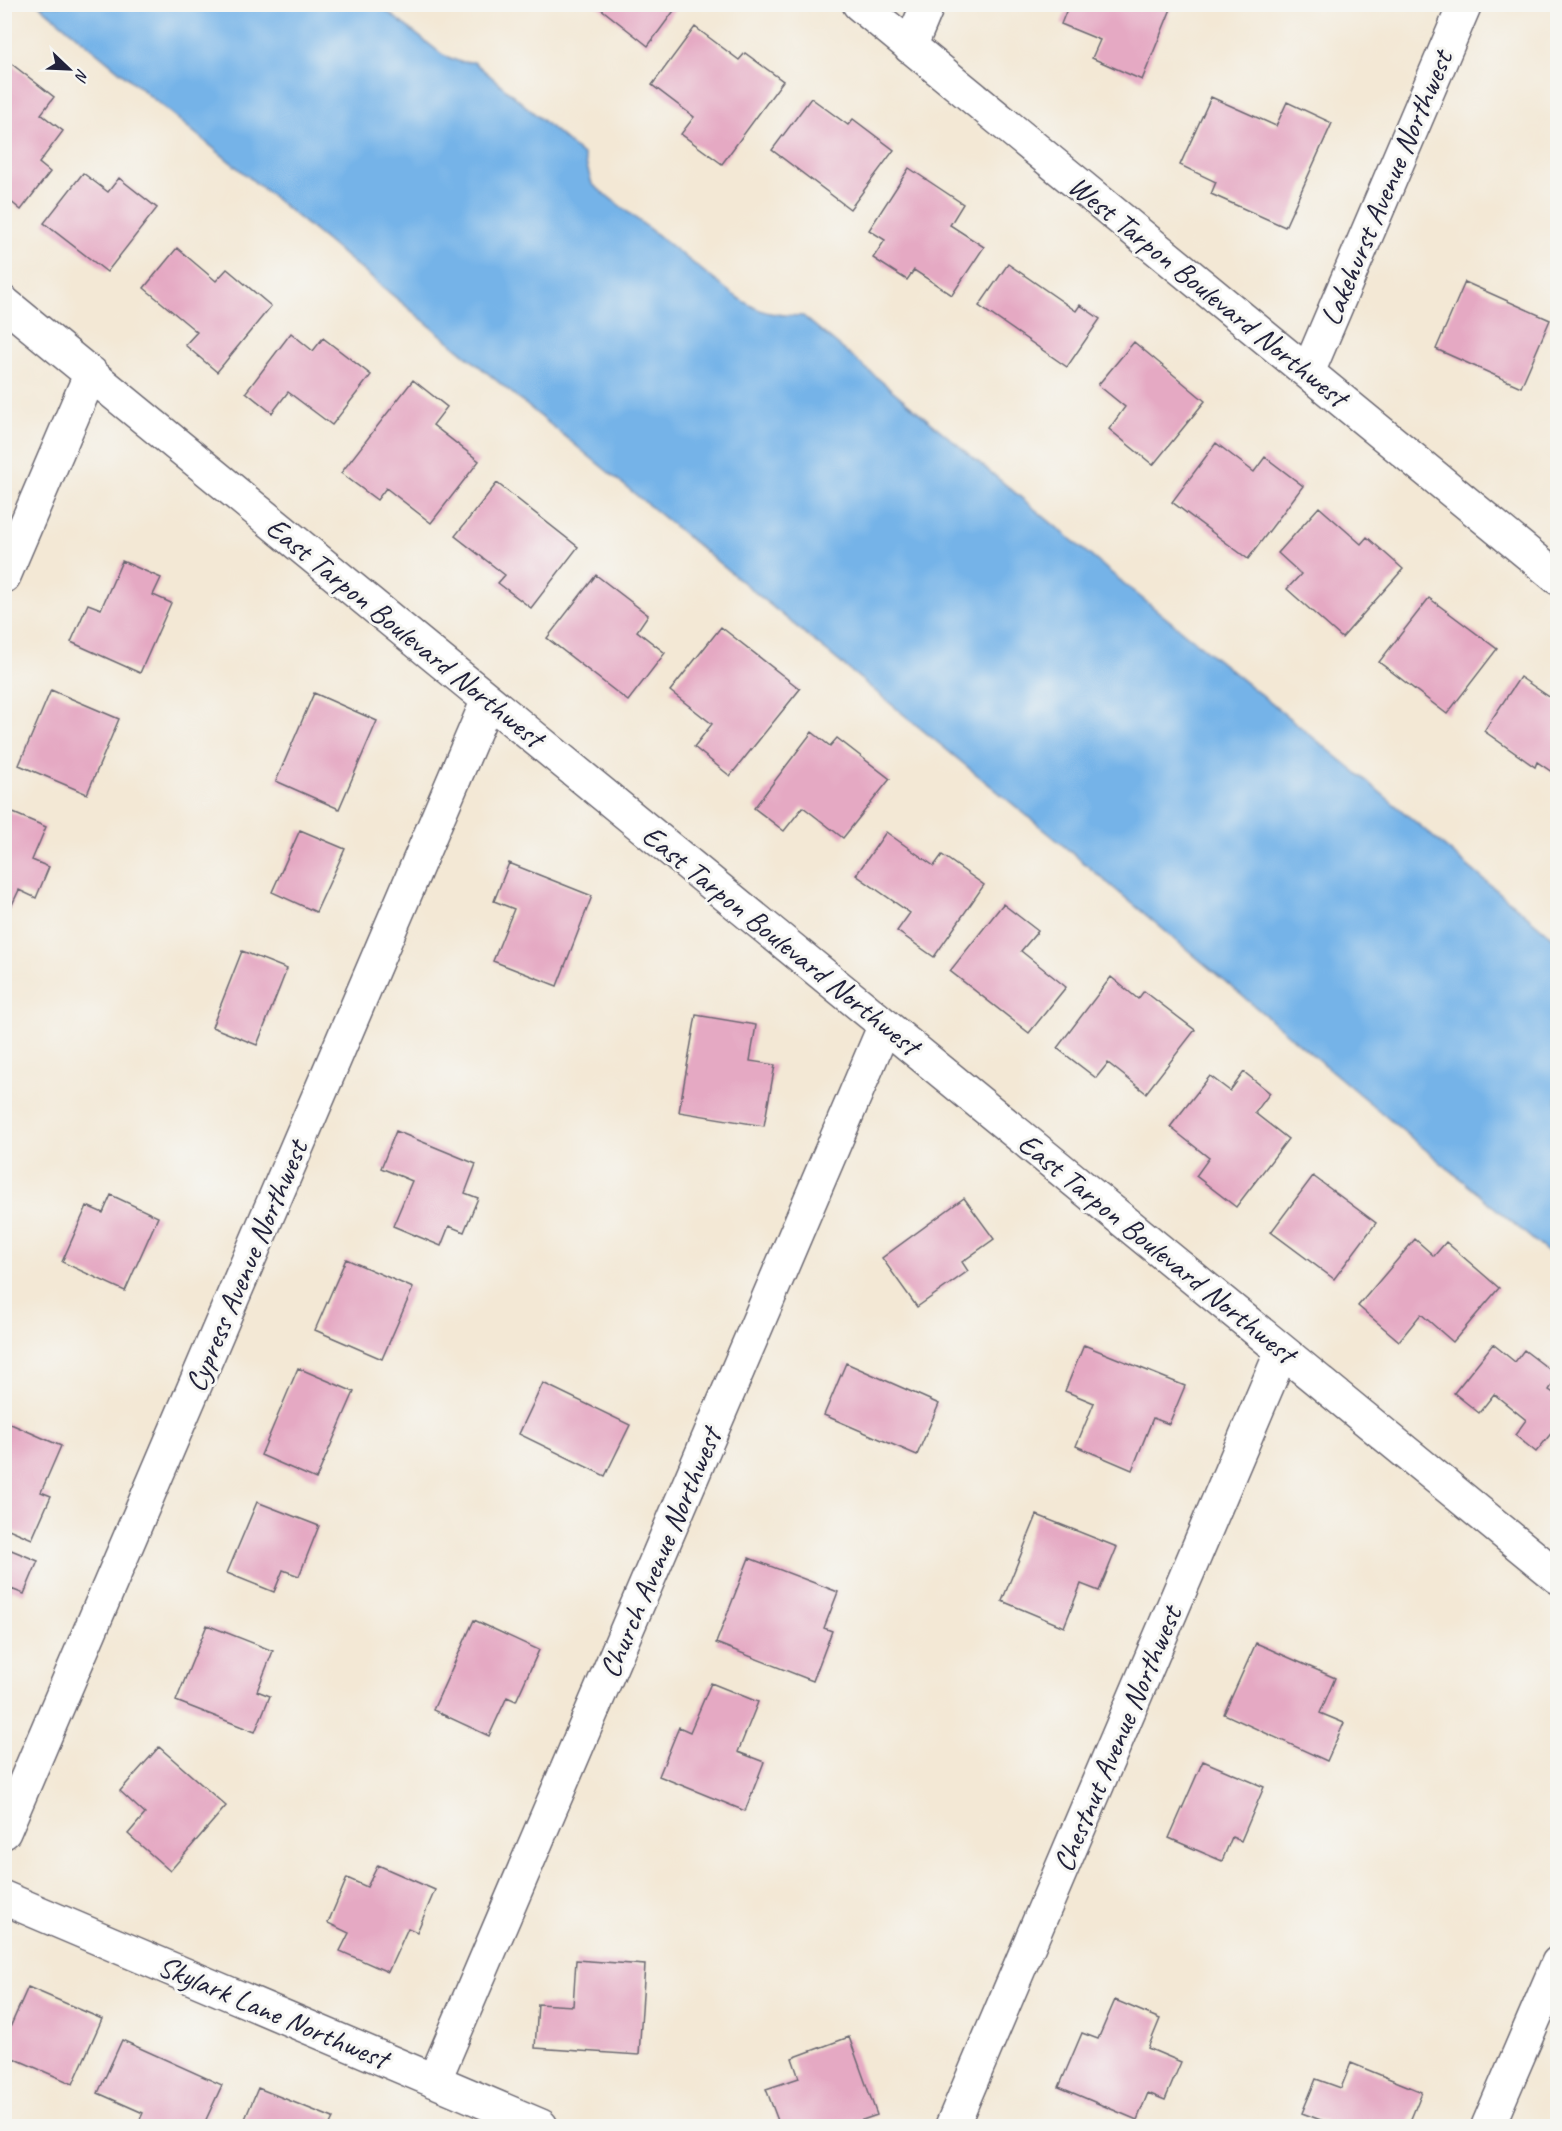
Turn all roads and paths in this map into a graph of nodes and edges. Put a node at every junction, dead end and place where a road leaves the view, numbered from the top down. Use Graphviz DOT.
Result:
graph roads {
  1 [pos="859,4"];
  2 [pos="928,4"];
  3 [pos="1465,4"];
  4 [pos="910,47"];
  5 [pos="4,303"];
  6 [pos="1308,372"];
  7 [pos="91,373"];
  8 [pos="4,576"];
  9 [pos="1557,578"];
  10 [pos="488,700"];
  11 [pos="885,1025"];
  12 [pos="1282,1351"];
  13 [pos="1557,1577"];
  14 [pos="4,1833"];
  15 [pos="4,1898"];
  16 [pos="1557,1963"];
  17 [pos="434,2081"];
  18 [pos="541,2127"];
  19 [pos="951,2127"];
  20 [pos="1488,2127"];
  1 -- 4 [label="street, West Tarpon Boulevard Northwest"];
  2 -- 4 [label="street"];
  3 -- 6 [label="street, Lakehurst Avenue Northwest"];
  4 -- 6 [label="street, West Tarpon Boulevard Northwest"];
  5 -- 7 [label="street, East Tarpon Boulevard Northwest"];
  6 -- 9 [label="street, West Tarpon Boulevard Northwest"];
  7 -- 8 [label="street"];
  7 -- 10 [label="street, East Tarpon Boulevard Northwest"];
  10 -- 11 [label="street, East Tarpon Boulevard Northwest"];
  10 -- 14 [label="street, Cypress Avenue Northwest"];
  11 -- 12 [label="street, East Tarpon Boulevard Northwest"];
  11 -- 17 [label="street, Church Avenue Northwest"];
  12 -- 13 [label="street, East Tarpon Boulevard Northwest"];
  12 -- 19 [label="street, Chestnut Avenue Northwest"];
  15 -- 17 [label="street, Skylark Lane Northwest"];
  16 -- 20 [label="street"];
  17 -- 18 [label="street, Skylark Lane Northwest"];
}
